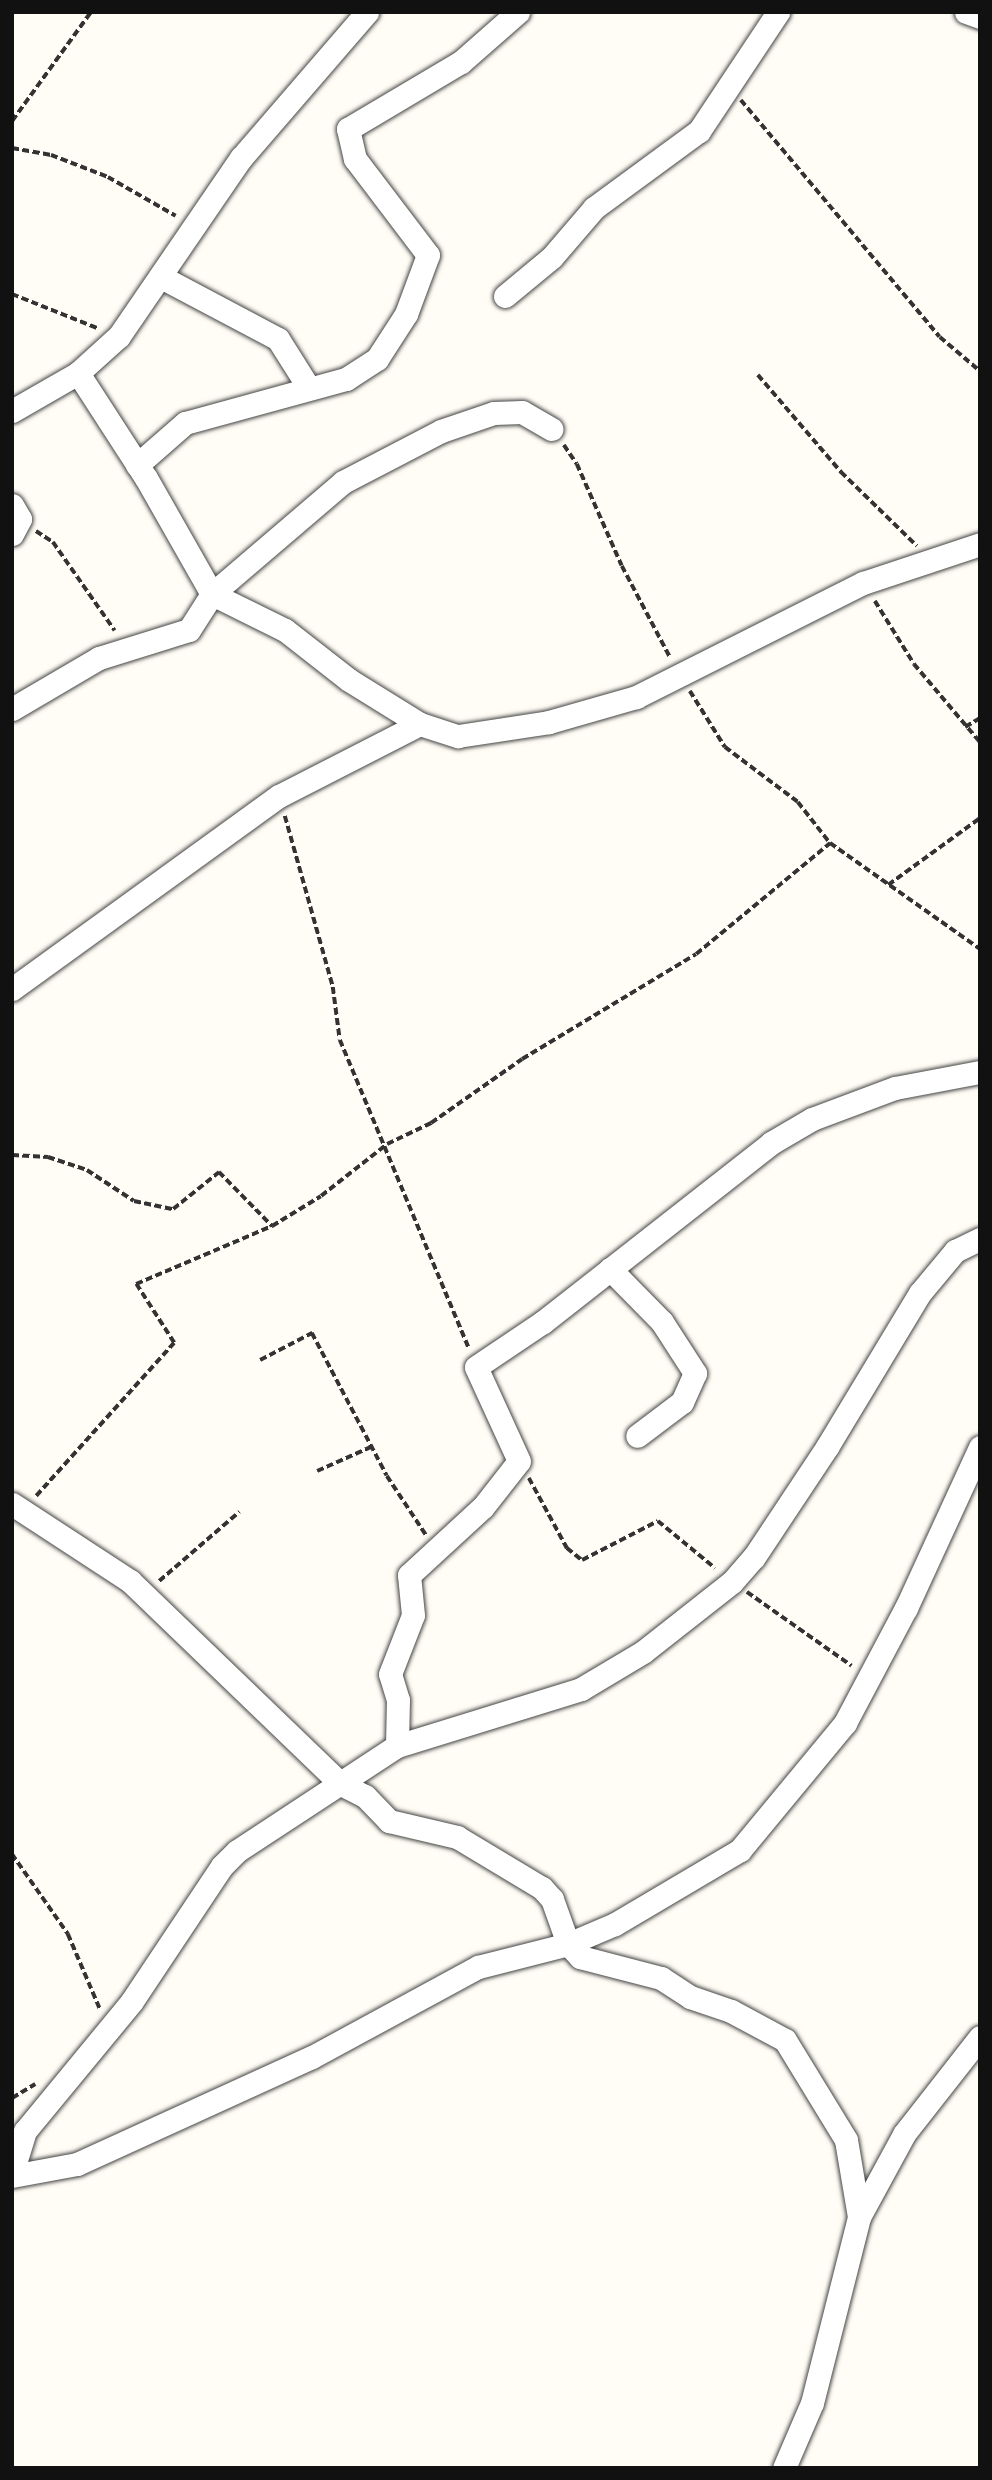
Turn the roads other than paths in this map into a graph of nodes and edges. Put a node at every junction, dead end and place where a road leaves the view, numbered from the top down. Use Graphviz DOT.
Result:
graph roads {
  1 [pos="367,12"];
  2 [pos="517,12"];
  3 [pos="778,12"];
  4 [pos="966,12"];
  5 [pos="980,17"];
  6 [pos="163,278"];
  7 [pos="505,296"];
  8 [pos="78,373"];
  9 [pos="309,388"];
  10 [pos="12,411"];
  11 [pos="552,429"];
  12 [pos="137,465"];
  13 [pos="980,544"];
  14 [pos="212,594"];
  15 [pos="12,709"];
  16 [pos="420,724"];
  17 [pos="12,989"];
  18 [pos="980,1072"];
  19 [pos="980,1239"];
  20 [pos="610,1269"];
  21 [pos="637,1436"];
  22 [pos="980,1447"];
  23 [pos="19,1508"];
  24 [pos="397,1746"];
  25 [pos="341,1784"];
  26 [pos="568,1944"];
  27 [pos="980,2037"];
  28 [pos="12,2174"];
  29 [pos="859,2217"];
  30 [pos="784,2468"];
  1 -- 6 [label="street"];
  2 -- 9 [label="street"];
  3 -- 7 [label="street"];
  4 -- 5 [label="street"];
  6 -- 8 [label="street"];
  6 -- 9 [label="street"];
  8 -- 10 [label="street"];
  8 -- 12 [label="street"];
  9 -- 12 [label="street"];
  11 -- 14 [label="street"];
  12 -- 14 [label="street"];
  13 -- 16 [label="street"];
  14 -- 15 [label="street"];
  14 -- 16 [label="street"];
  16 -- 17 [label="street"];
  18 -- 20 [label="street"];
  19 -- 24 [label="street"];
  20 -- 21 [label="street"];
  20 -- 24 [label="street"];
  22 -- 26 [label="street"];
  23 -- 25 [label="street"];
  24 -- 25 [label="street"];
  25 -- 26 [label="street"];
  25 -- 28 [label="street"];
  26 -- 28 [label="street"];
  26 -- 29 [label="street"];
  27 -- 29 [label="street"];
  29 -- 30 [label="street"];
}
